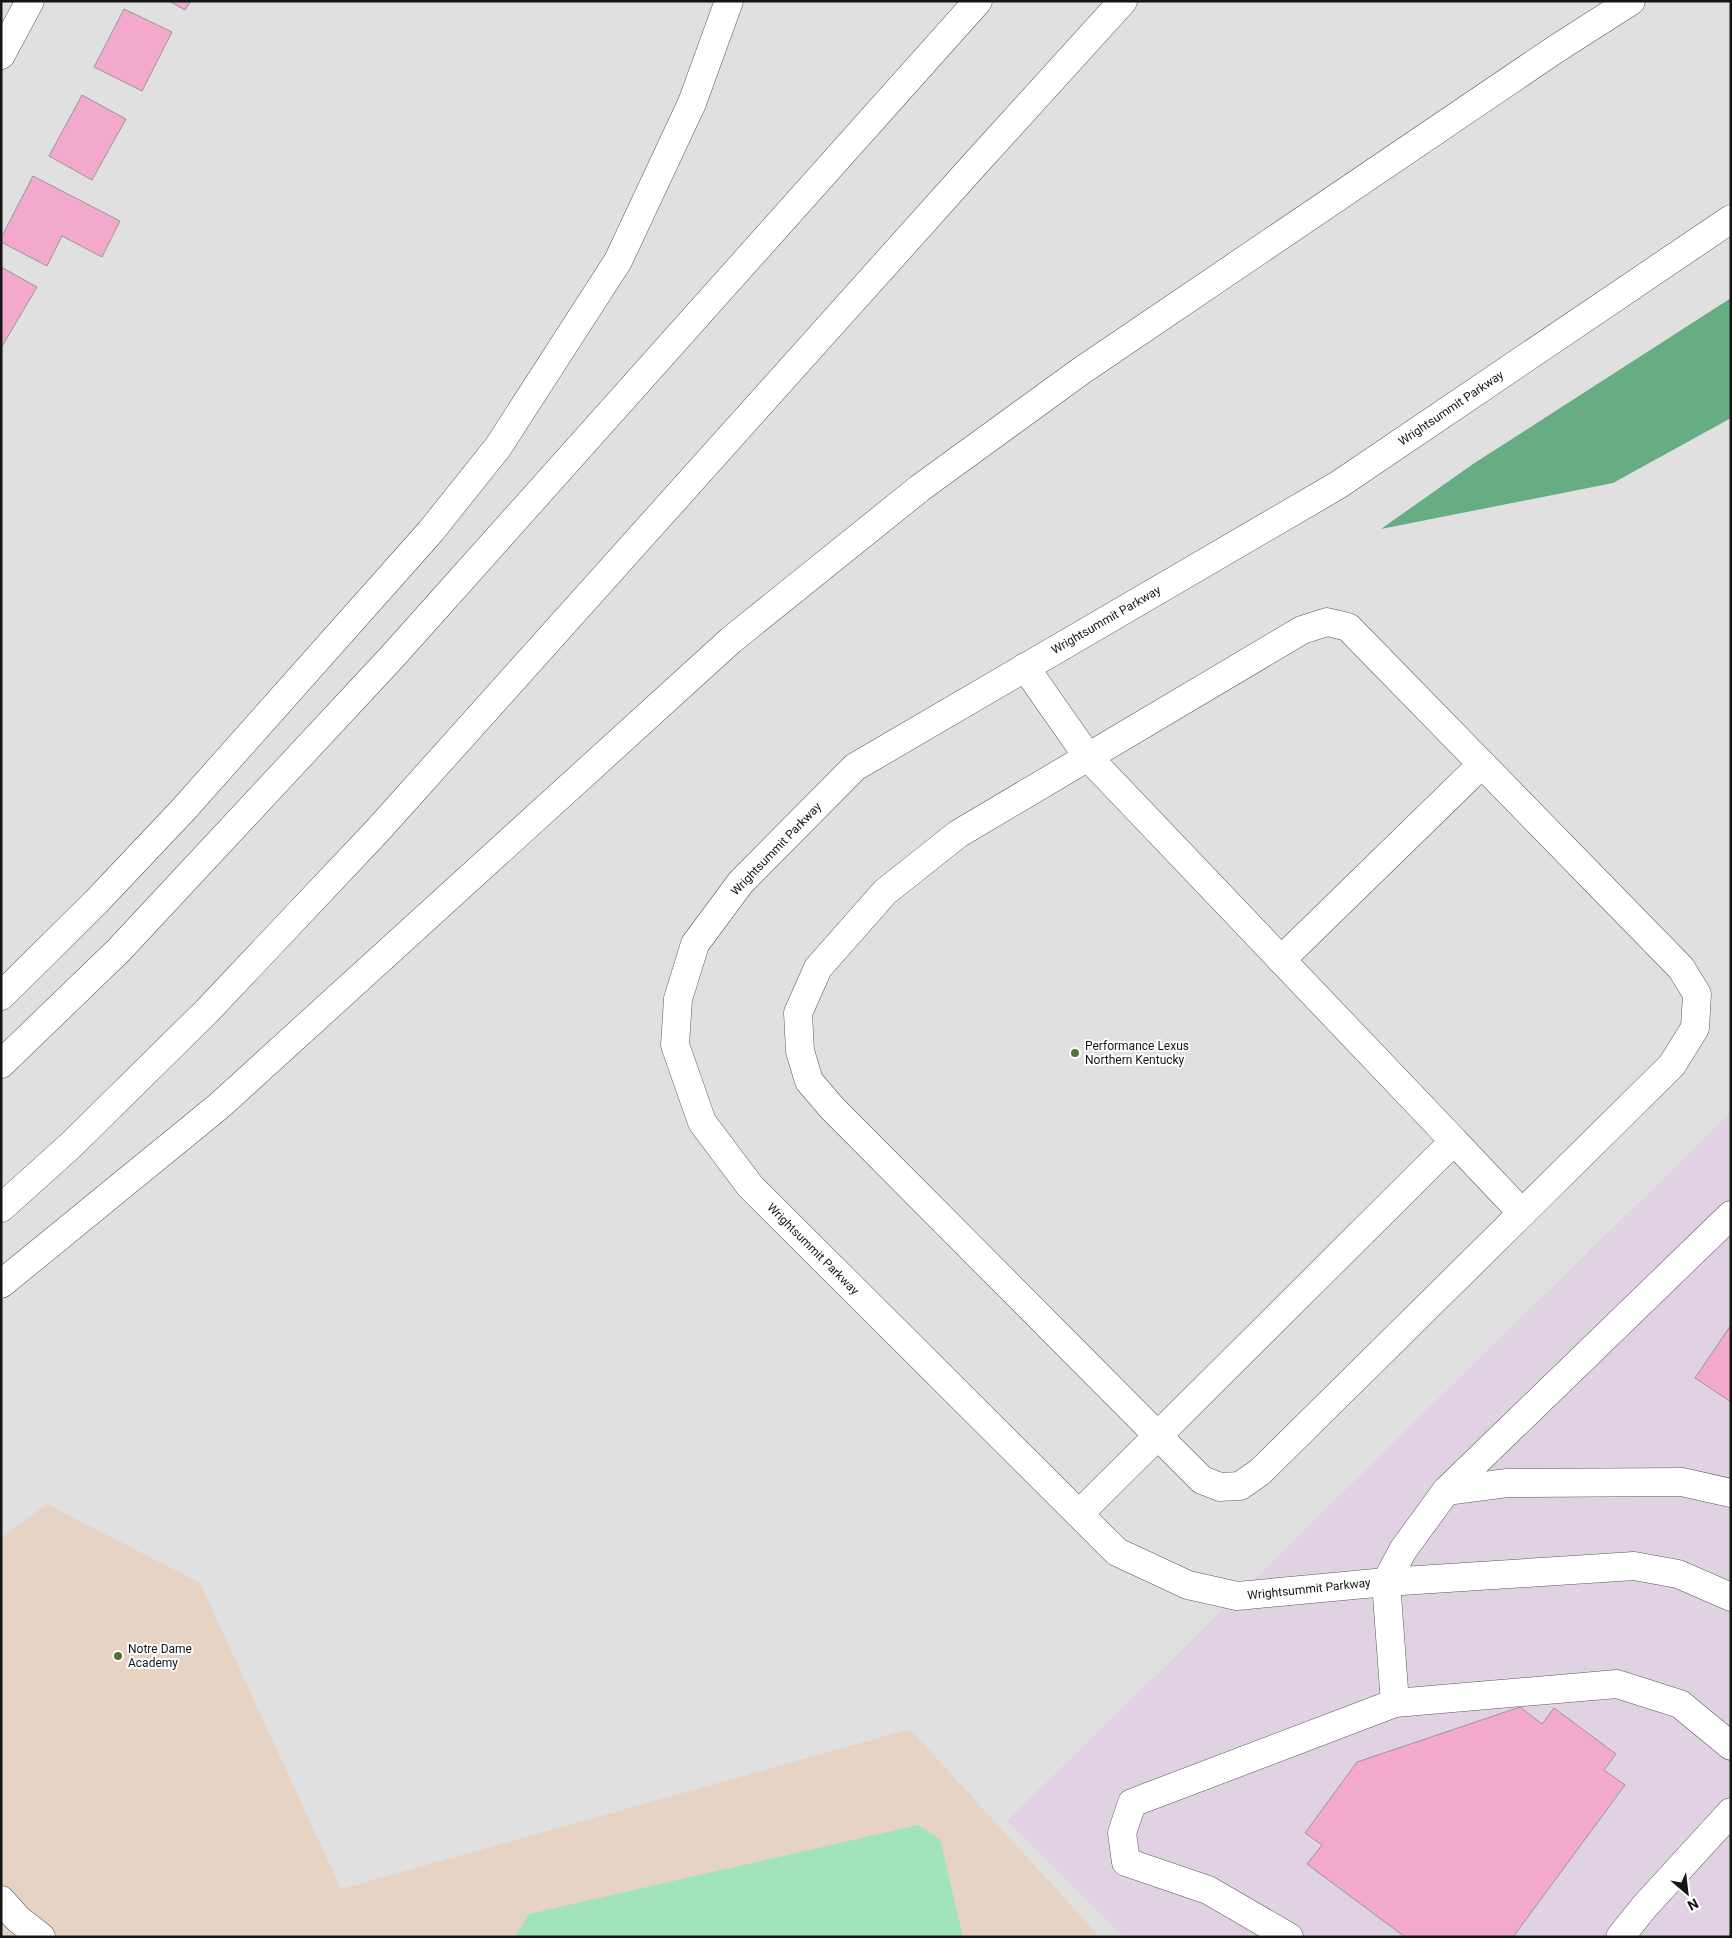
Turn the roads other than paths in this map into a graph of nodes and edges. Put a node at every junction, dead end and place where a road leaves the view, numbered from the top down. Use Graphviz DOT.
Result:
graph roads {
  1 [pos="30,1"];
  2 [pos="730,1"];
  3 [pos="978,1"];
  4 [pos="1123,1"];
  5 [pos="1631,1"];
  6 [pos="1,55"];
  7 [pos="1731,219"];
  8 [pos="1025,668"];
  9 [pos="1088,757"];
  10 [pos="1482,764"];
  11 [pos="1281,960"];
  12 [pos="1,996"];
  13 [pos="1,1064"];
  14 [pos="1454,1142"];
  15 [pos="1,1208"];
  16 [pos="1522,1213"];
  17 [pos="1731,1215"];
  18 [pos="1,1284"];
  19 [pos="1158,1436"];
  20 [pos="1446,1491"];
  21 [pos="1731,1493"];
  22 [pos="1079,1514"];
  23 [pos="1386,1582"];
  24 [pos="1731,1597"];
  25 [pos="1395,1703"];
  26 [pos="1731,1746"];
  27 [pos="1731,1812"];
  28 [pos="1,1900"];
  29 [pos="41,1937"];
  30 [pos="1289,1937"];
  31 [pos="1620,1937"];
  1 -- 6 [label="main road"];
  2 -- 12 [label="main road"];
  3 -- 13 [label="main road"];
  4 -- 15 [label="main road"];
  5 -- 18 [label="main road"];
  7 -- 8 [label="main road, Wrightsummit Parkway"];
  8 -- 9 [label="main road"];
  8 -- 22 [label="main road, Wrightsummit Parkway"];
  9 -- 10 [label="main road"];
  9 -- 11 [label="main road"];
  9 -- 19 [label="main road"];
  10 -- 11 [label="main road"];
  10 -- 16 [label="main road"];
  11 -- 14 [label="main road"];
  14 -- 16 [label="main road"];
  14 -- 19 [label="main road"];
  16 -- 19 [label="main road"];
  17 -- 20 [label="main road"];
  19 -- 22 [label="main road"];
  20 -- 21 [label="main road"];
  20 -- 23 [label="main road"];
  22 -- 23 [label="main road, Wrightsummit Parkway"];
  23 -- 24 [label="main road, Wrightsummit Parkway"];
  23 -- 25 [label="main road"];
  25 -- 26 [label="main road"];
  25 -- 30 [label="main road"];
  27 -- 31 [label="main road"];
  28 -- 29 [label="main road"];
}
